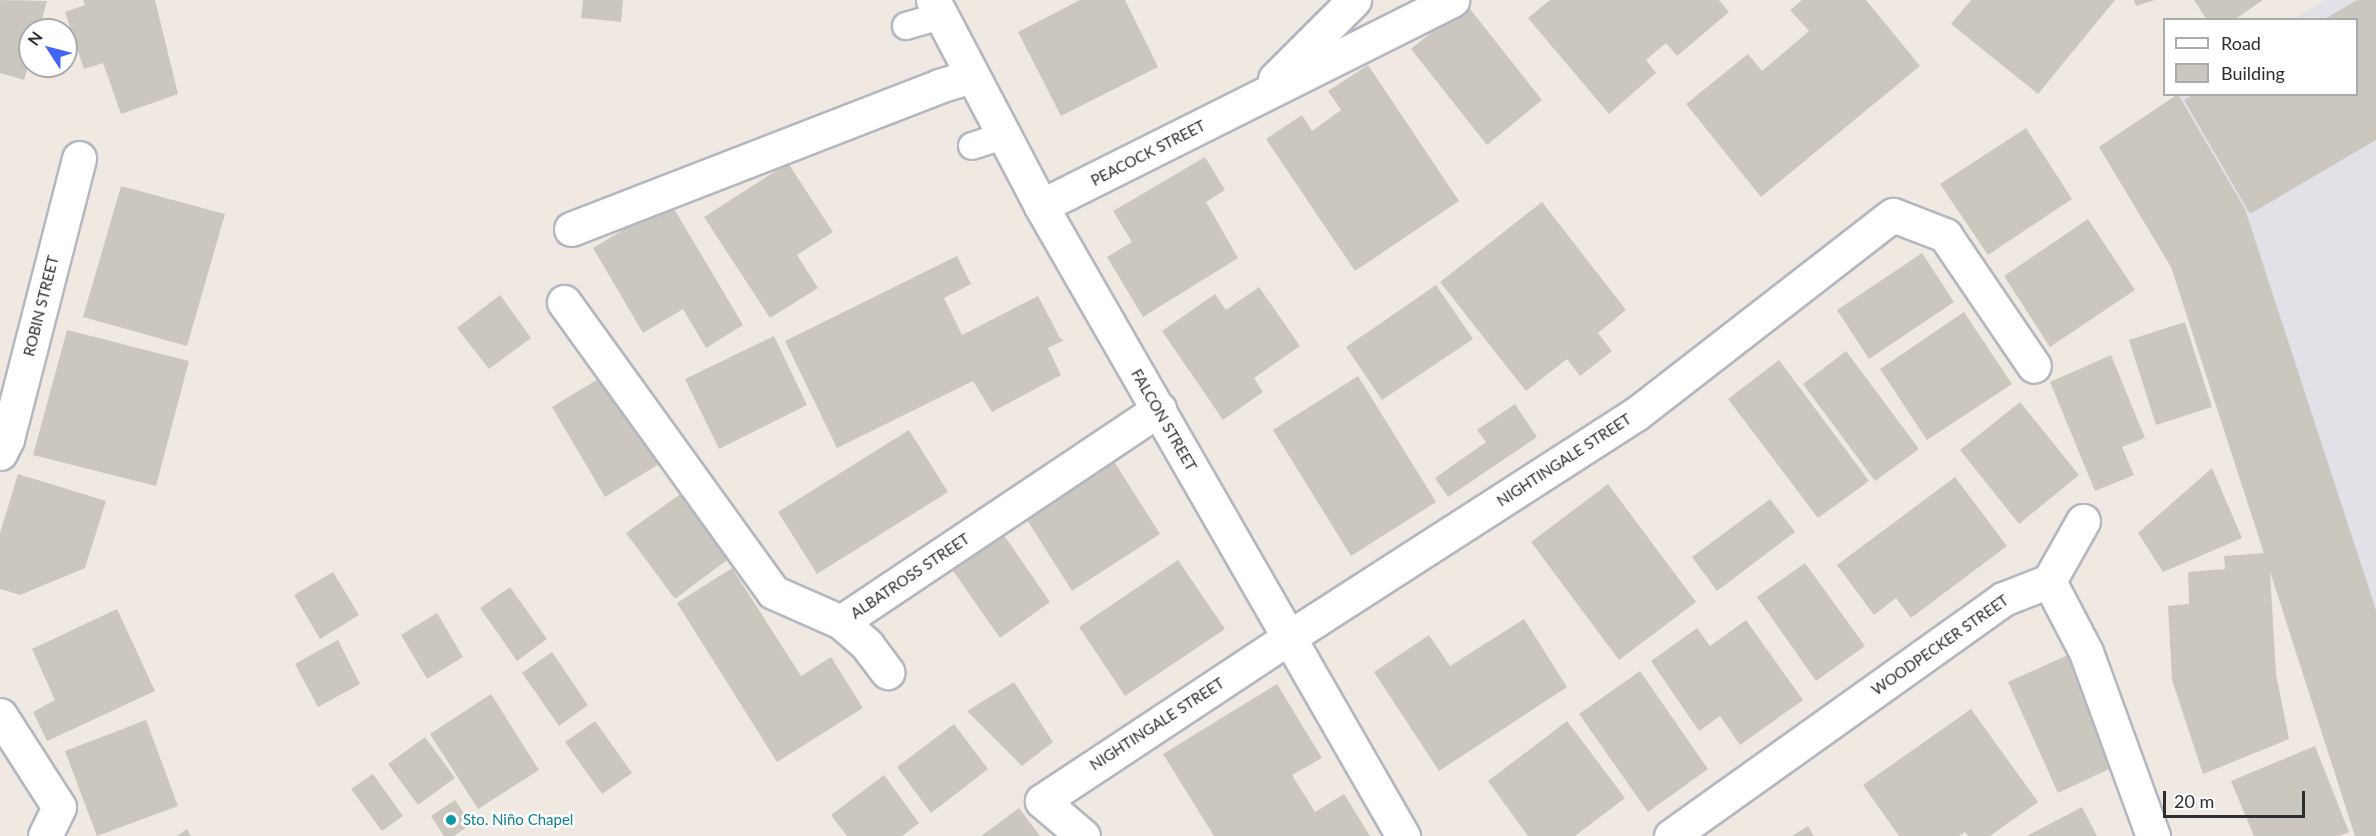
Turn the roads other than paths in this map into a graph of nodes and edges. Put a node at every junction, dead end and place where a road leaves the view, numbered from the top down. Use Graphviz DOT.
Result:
graph roads {
  1 [pos="1354,0"];
  2 [pos="1452,0"];
  3 [pos="937,8"];
  4 [pos="906,26"];
  5 [pos="972,76"];
  6 [pos="1254,99"];
  7 [pos="1003,136"];
  8 [pos="972,146"];
  9 [pos="79,158"];
  10 [pos="1041,206"];
  11 [pos="571,229"];
  12 [pos="564,302"];
  13 [pos="2034,366"];
  14 [pos="1158,409"];
  15 [pos="0,453"];
  16 [pos="2083,521"];
  17 [pos="2049,581"];
  18 [pos="841,622"];
  19 [pos="1288,638"];
  20 [pos="887,672"];
  21 [pos="0,715"];
  22 [pos="45,836"];
  23 [pos="1083,836"];
  24 [pos="1403,836"];
  25 [pos="1671,836"];
  26 [pos="2153,836"];
  1 -- 6 [label="street, PEACOCK STREET"];
  2 -- 6 [label="street, PEACOCK STREET"];
  3 -- 4 [label="lane"];
  3 -- 5 [label="street, FALCON STREET"];
  5 -- 7 [label="street, FALCON STREET"];
  5 -- 11 [label="street"];
  6 -- 10 [label="street, PEACOCK STREET"];
  7 -- 8 [label="lane"];
  7 -- 10 [label="street, FALCON STREET"];
  9 -- 15 [label="street, ROBIN STREET"];
  10 -- 14 [label="street, FALCON STREET"];
  12 -- 18 [label="street, ALBATROSS STREET"];
  13 -- 19 [label="street, NIGHTINGALE STREET"];
  14 -- 18 [label="street, ALBATROSS STREET"];
  14 -- 19 [label="street, FALCON STREET"];
  16 -- 17 [label="street"];
  17 -- 25 [label="street, WOODPECKER STREET"];
  17 -- 26 [label="street"];
  18 -- 20 [label="street"];
  19 -- 23 [label="street, NIGHTINGALE STREET"];
  19 -- 24 [label="street, FALCON STREET"];
  21 -- 22 [label="street"];
}
